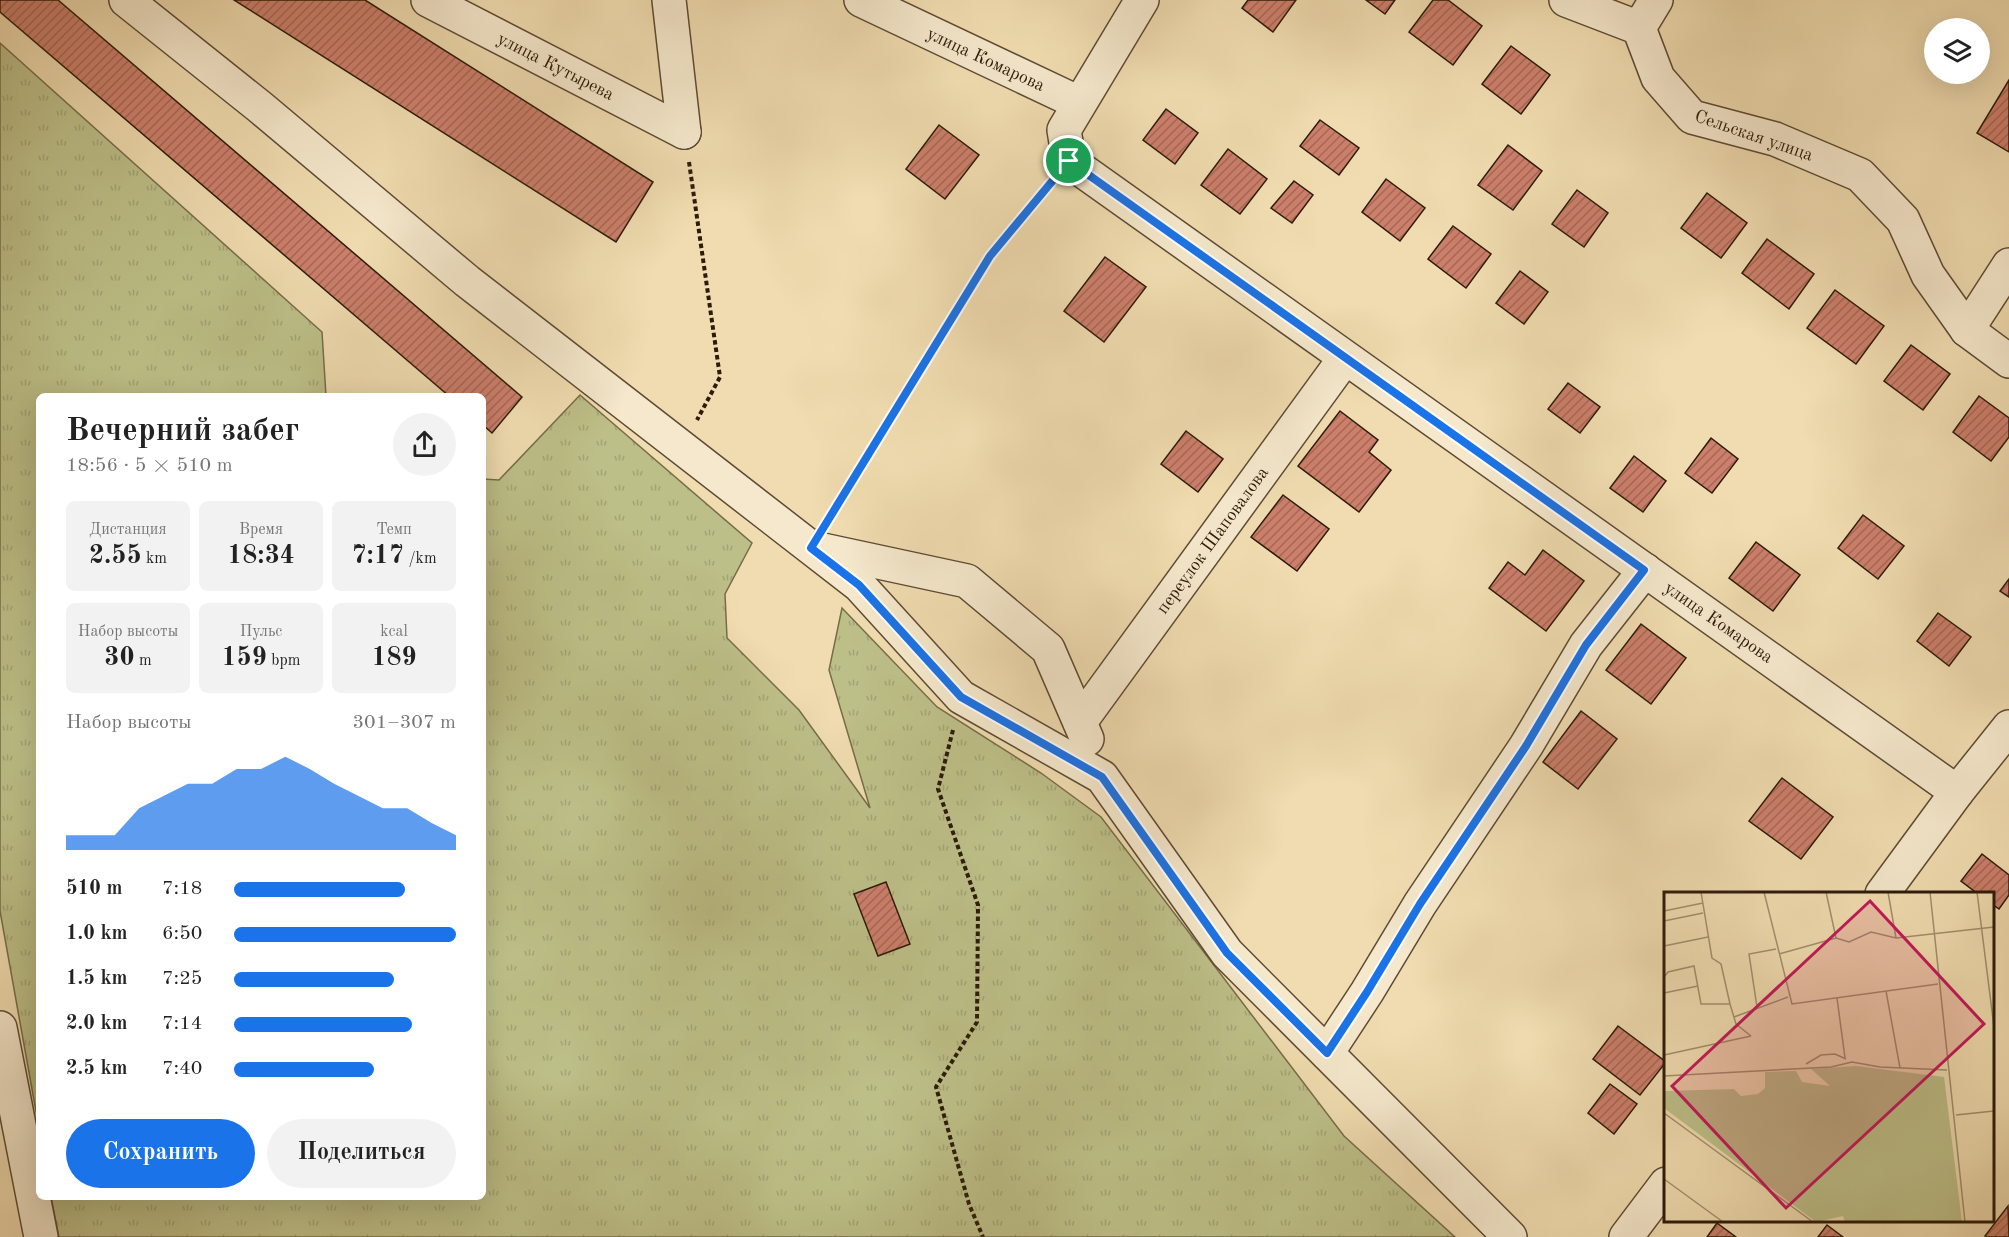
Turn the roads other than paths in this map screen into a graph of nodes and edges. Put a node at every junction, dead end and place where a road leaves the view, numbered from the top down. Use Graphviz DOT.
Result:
graph roads {
  1 [pos="126,0"];
  2 [pos="428,0"];
  3 [pos="669,0"];
  4 [pos="861,0"];
  5 [pos="1142,0"];
  6 [pos="1566,0"];
  7 [pos="1656,0"];
  8 [pos="1639,28"];
  9 [pos="1079,104"];
  10 [pos="2009,265"];
  11 [pos="1967,330"];
  12 [pos="1345,358"];
  13 [pos="2009,361"];
  14 [pos="811,548"];
  15 [pos="1644,570"];
  16 [pos="1080,722"];
  17 [pos="2009,727"];
  18 [pos="1102,777"];
  19 [pos="1957,792"];
  20 [pos="1883,892"];
  21 [pos="0,1028"];
  22 [pos="1327,1053"];
  23 [pos="1664,1185"];
  24 [pos="41,1237"];
  25 [pos="1510,1237"];
  26 [pos="1626,1237"];
  1 -- 14 [label="street"];
  2 -- 3 [label="street, улица Кутырева"];
  4 -- 9 [label="street, улица Комарова"];
  5 -- 9 [label="street"];
  6 -- 8 [label="street"];
  7 -- 8 [label="street"];
  8 -- 11 [label="street, Сельская улица"];
  9 -- 12 [label="street, улица Комарова"];
  10 -- 11 [label="street"];
  11 -- 13 [label="street, Сельская улица"];
  12 -- 15 [label="street, улица Комарова"];
  12 -- 16 [label="street, переулок Шаповалова"];
  14 -- 16 [label="street"];
  14 -- 18 [label="street"];
  15 -- 19 [label="street, улица Комарова"];
  15 -- 22 [label="street"];
  16 -- 18 [label="street"];
  17 -- 19 [label="street"];
  18 -- 22 [label="street"];
  19 -- 20 [label="street"];
  21 -- 24 [label="street"];
  22 -- 25 [label="street"];
  23 -- 26 [label="street"];
}
